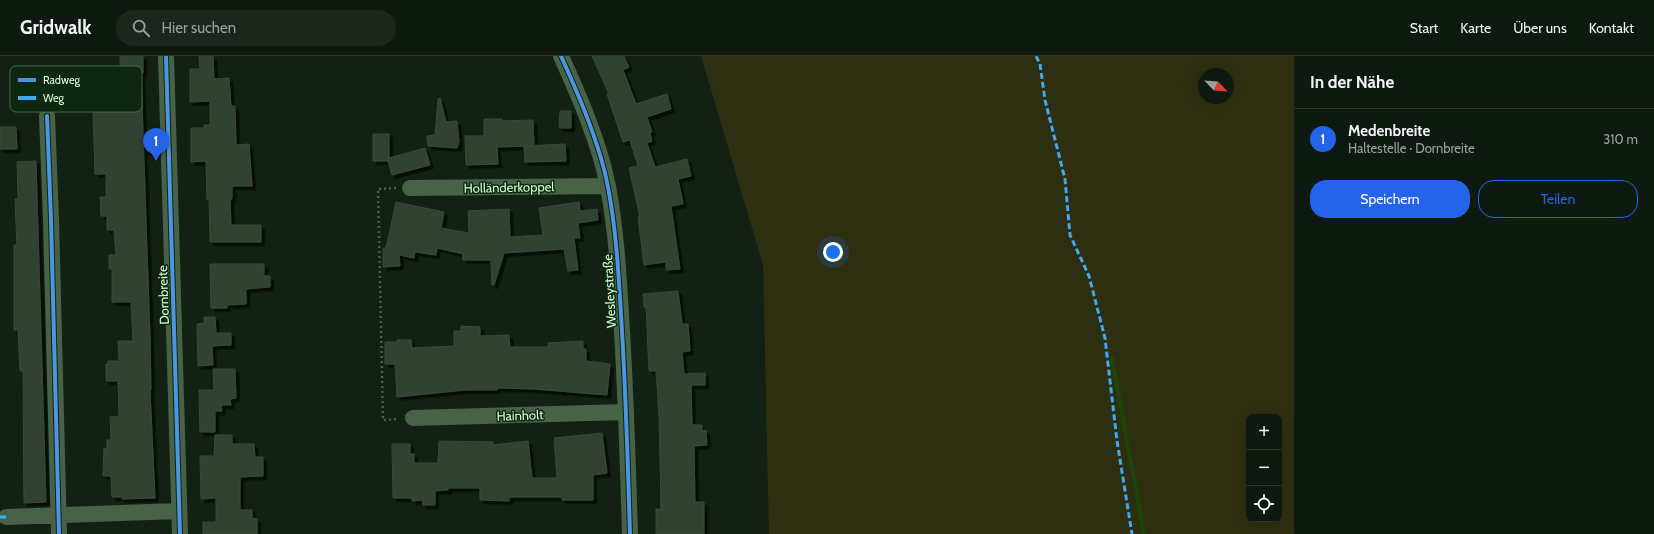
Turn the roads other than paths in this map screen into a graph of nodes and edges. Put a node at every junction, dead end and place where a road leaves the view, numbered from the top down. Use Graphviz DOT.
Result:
graph roads {
  1 [pos="166,56"];
  2 [pos="561,56"];
  3 [pos="47,116"];
  4 [pos="608,186"];
  5 [pos="410,188"];
  6 [pos="626,412"];
  7 [pos="413,418"];
  8 [pos="179,511"];
  9 [pos="59,515"];
  10 [pos="6,517"];
  11 [pos="59,534"];
  12 [pos="180,534"];
  13 [pos="630,534"];
  1 -- 8 [label="street, Dornbreite"];
  2 -- 4 [label="street, Wesleystraße"];
  3 -- 9 [label="street"];
  4 -- 5 [label="street, Holländerkoppel"];
  4 -- 6 [label="street, Wesleystraße"];
  6 -- 7 [label="street, Hainholt"];
  6 -- 13 [label="street, Wesleystraße"];
  8 -- 9 [label="street"];
  8 -- 12 [label="street, Dornbreite"];
  9 -- 10 [label="street"];
  9 -- 11 [label="street"];
}
